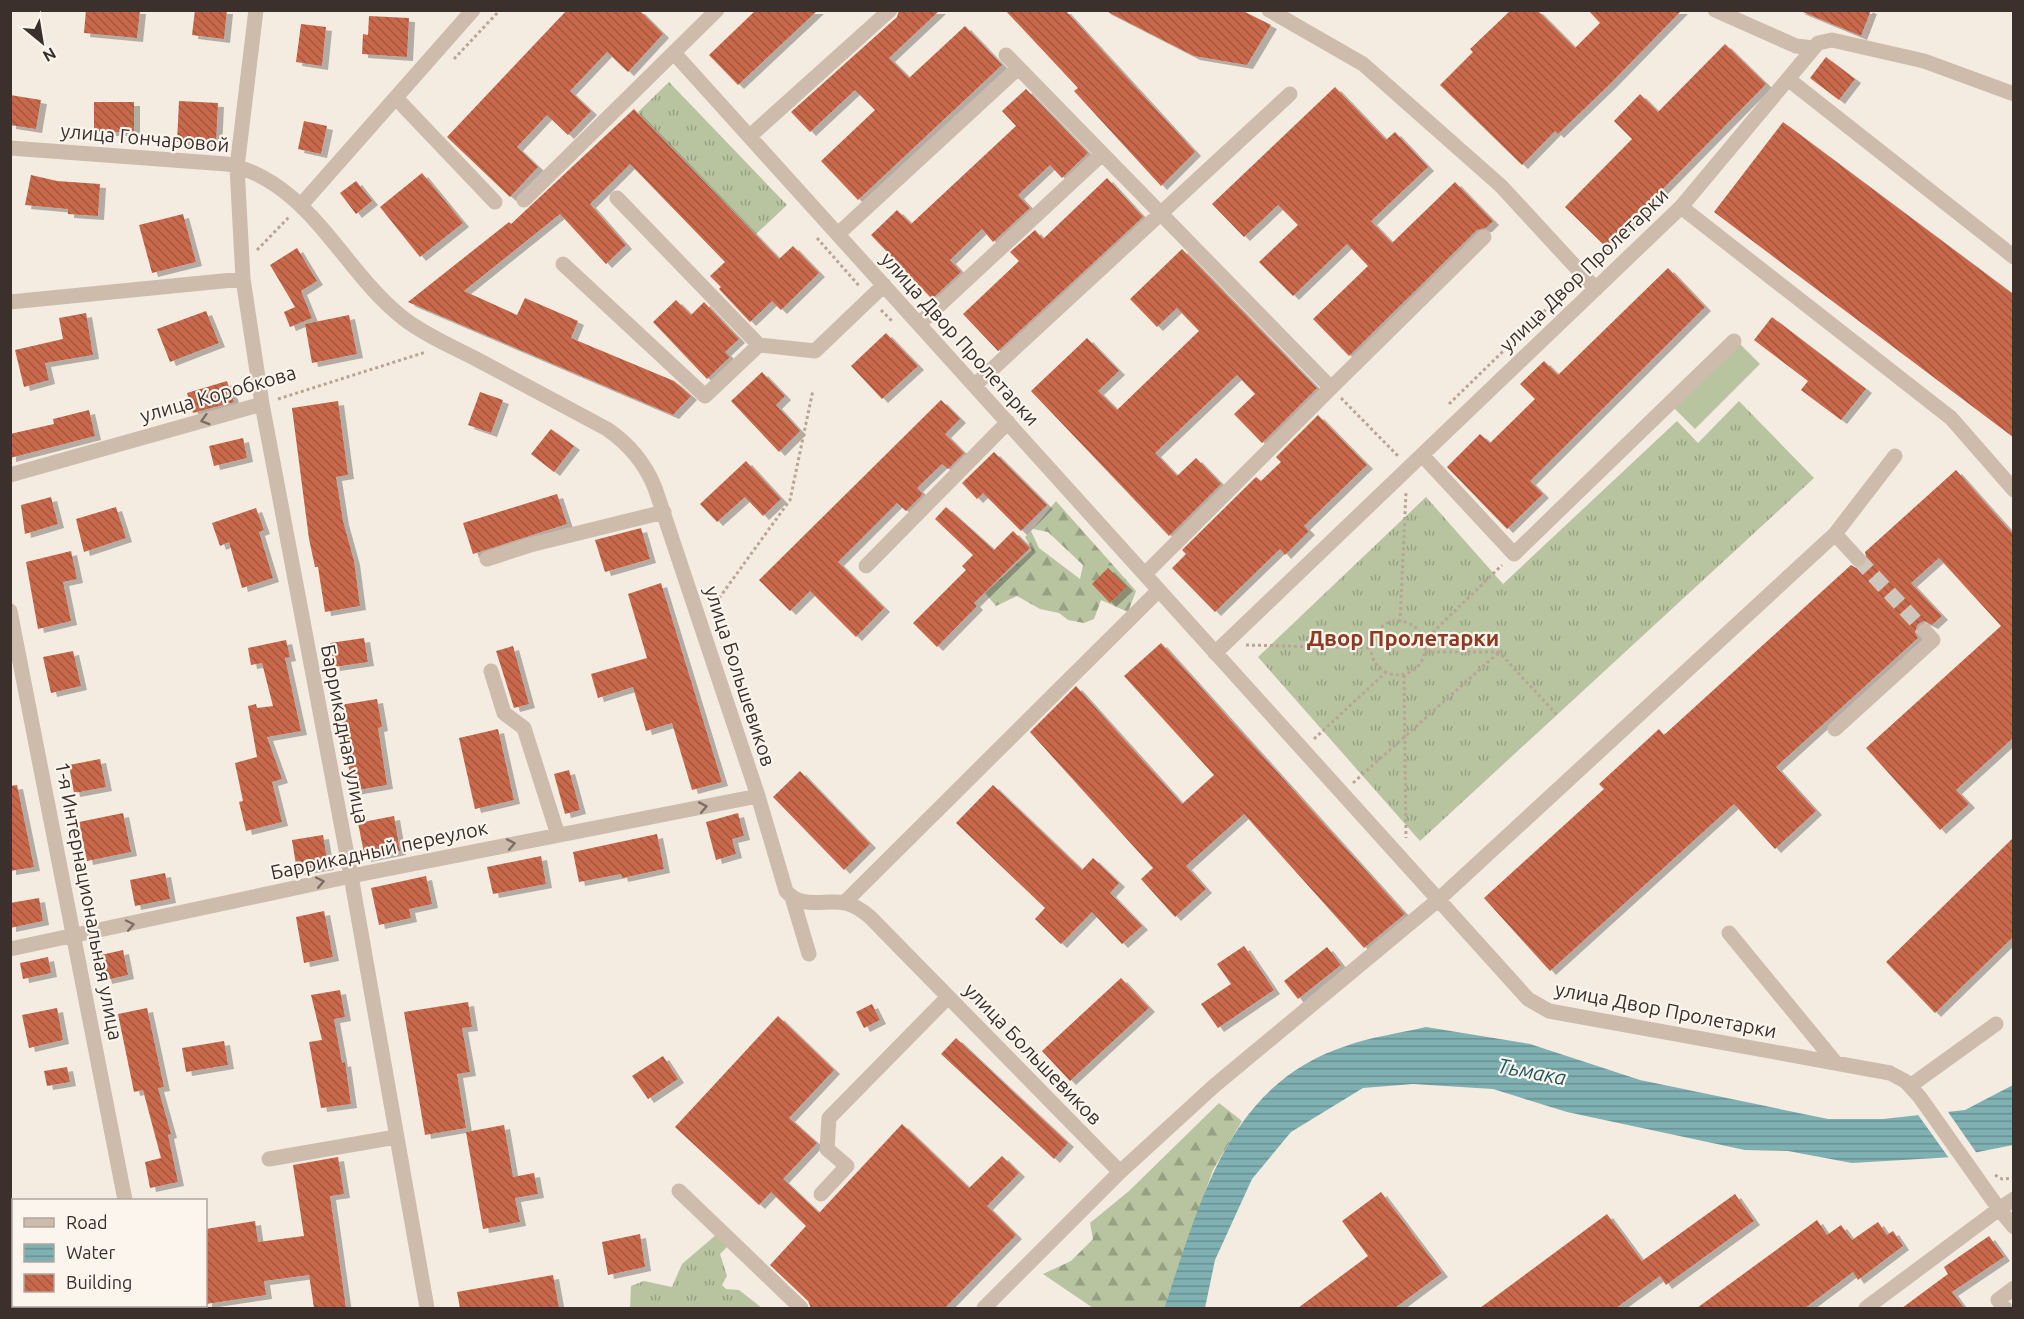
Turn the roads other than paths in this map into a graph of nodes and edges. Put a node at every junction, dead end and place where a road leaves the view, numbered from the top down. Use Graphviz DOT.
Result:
graph roads {
  1 [pos="256,10"];
  2 [pos="474,10"];
  3 [pos="717,10"];
  4 [pos="890,10"];
  5 [pos="1269,10"];
  6 [pos="1715,10"];
  7 [pos="1813,48"];
  8 [pos="674,53"];
  9 [pos="1006,55"];
  10 [pos="1017,69"];
  11 [pos="1788,79"];
  12 [pos="1290,94"];
  13 [pos="2013,94"];
  14 [pos="396,98"];
  15 [pos="750,136"];
  16 [pos="10,148"];
  17 [pos="1101,155"];
  18 [pos="237,166"];
  19 [pos="617,198"];
  20 [pos="524,200"];
  21 [pos="495,202"];
  22 [pos="301,205"];
  23 [pos="1681,207"];
  24 [pos="1159,213"];
  25 [pos="838,234"];
  26 [pos="1484,237"];
  27 [pos="2013,257"];
  28 [pos="563,264"];
  29 [pos="243,279"];
  30 [pos="884,285"];
  31 [pos="1596,289"];
  32 [pos="10,302"];
  33 [pos="919,324"];
  34 [pos="1734,340"];
  35 [pos="759,345"];
  36 [pos="975,386"];
  37 [pos="1331,388"];
  38 [pos="262,404"];
  39 [pos="1008,423"];
  40 [pos="1422,455"];
  41 [pos="1896,456"];
  42 [pos="10,475"];
  43 [pos="2013,490"];
  44 [pos="664,512"];
  45 [pos="1835,534"];
  46 [pos="487,559"];
  47 [pos="1858,559"];
  48 [pos="866,566"];
  49 [pos="1145,574"];
  50 [pos="1159,590"];
  51 [pos="10,610"];
  52 [pos="1925,632"];
  53 [pos="1215,652"];
  54 [pos="491,671"];
  55 [pos="1835,729"];
  56 [pos="758,796"];
  57 [pos="558,835"];
  58 [pos="351,876"];
  59 [pos="792,897"];
  60 [pos="1438,900"];
  61 [pos="844,903"];
  62 [pos="1729,933"];
  63 [pos="74,937"];
  64 [pos="10,949"];
  65 [pos="809,954"];
  66 [pos="948,997"];
  67 [pos="1996,1024"];
  68 [pos="1835,1062"];
  69 [pos="1910,1086"];
  70 [pos="396,1137"];
  71 [pos="269,1159"];
  72 [pos="1120,1173"];
  73 [pos="679,1191"];
  74 [pos="821,1194"];
  75 [pos="125,1199"];
  76 [pos="2013,1199"];
  77 [pos="2000,1209"];
  78 [pos="2013,1227"];
  79 [pos="2013,1288"];
  80 [pos="427,1308"];
  81 [pos="801,1308"];
  82 [pos="984,1308"];
  83 [pos="1866,1308"];
  84 [pos="2005,1308"];
  1 -- 18 [label="street, Баррикадная улица"];
  2 -- 14 [label="street"];
  3 -- 8 [label="street"];
  4 -- 15 [label="street"];
  5 -- 31 [label="street"];
  6 -- 7 [label="street"];
  7 -- 11 [label="street, улица Двор Пролетарки"];
  7 -- 13 [label="street"];
  8 -- 15 [label="street, улица Двор Пролетарки"];
  8 -- 20 [label="street"];
  9 -- 10 [label="street"];
  10 -- 17 [label="street"];
  10 -- 25 [label="street"];
  11 -- 23 [label="street, улица Двор Пролетарки"];
  11 -- 27 [label="street"];
  12 -- 24 [label="street"];
  14 -- 21 [label="street"];
  14 -- 22 [label="street"];
  15 -- 25 [label="street, улица Двор Пролетарки"];
  16 -- 18 [label="street, улица Гончаровой"];
  17 -- 24 [label="street"];
  17 -- 33 [label="street"];
  18 -- 22 [label="street, улица Гончаровой"];
  18 -- 29 [label="street, Баррикадная улица"];
  19 -- 35 [label="street"];
  22 -- 44 [label="street, улица Большевиков"];
  23 -- 31 [label="street, улица Двор Пролетарки"];
  23 -- 43 [label="street"];
  24 -- 36 [label="street"];
  24 -- 37 [label="street"];
  25 -- 30 [label="street, улица Двор Пролетарки"];
  26 -- 37 [label="street"];
  28 -- 35 [label="street"];
  29 -- 32 [label="street"];
  29 -- 38 [label="street, Баррикадная улица"];
  30 -- 33 [label="street, улица Двор Пролетарки"];
  30 -- 35 [label="street"];
  31 -- 40 [label="street, улица Двор Пролетарки"];
  33 -- 36 [label="street, улица Двор Пролетарки"];
  34 -- 40 [label="street"];
  36 -- 39 [label="street, улица Двор Пролетарки"];
  37 -- 49 [label="street"];
  38 -- 42 [label="street, улица Коробкова, one-way"];
  38 -- 58 [label="street, Баррикадная улица"];
  39 -- 48 [label="street"];
  39 -- 49 [label="street, улица Двор Пролетарки"];
  40 -- 53 [label="street, улица Двор Пролетарки"];
  41 -- 45 [label="street"];
  44 -- 46 [label="street"];
  44 -- 56 [label="street, улица Большевиков"];
  45 -- 47 [label="street"];
  45 -- 60 [label="street"];
  49 -- 50 [label="street, улица Двор Пролетарки"];
  50 -- 53 [label="street, улица Двор Пролетарки"];
  50 -- 61 [label="street"];
  51 -- 63 [label="street, 1-я Интернациональная улица"];
  52 -- 55 [label="street"];
  53 -- 60 [label="street, улица Двор Пролетарки"];
  54 -- 57 [label="street"];
  57 -- 56 [label="street, Баррикадный переулок, one-way"];
  56 -- 59 [label="street, улица Большевиков"];
  58 -- 57 [label="street, Баррикадный переулок, one-way"];
  63 -- 58 [label="street, Баррикадный переулок, one-way"];
  58 -- 70 [label="street, Баррикадная улица"];
  59 -- 61 [label="street"];
  59 -- 65 [label="street, улица Большевиков"];
  60 -- 68 [label="street, улица Двор Пролетарки"];
  60 -- 72 [label="street"];
  61 -- 66 [label="street, улица Большевиков"];
  62 -- 68 [label="street"];
  63 -- 64 [label="street, Баррикадный переулок"];
  63 -- 75 [label="street, 1-я Интернациональная улица"];
  66 -- 72 [label="street, улица Большевиков"];
  66 -- 74 [label="street"];
  67 -- 69 [label="street"];
  68 -- 69 [label="street, улица Двор Пролетарки"];
  69 -- 77 [label="street, улица Двор Пролетарки"];
  70 -- 71 [label="street"];
  70 -- 80 [label="street, Баррикадная улица"];
  72 -- 82 [label="street"];
  73 -- 81 [label="street"];
  76 -- 77 [label="street"];
  77 -- 78 [label="street, улица Двор Пролетарки"];
  77 -- 83 [label="street"];
  79 -- 84 [label="street"];
}
